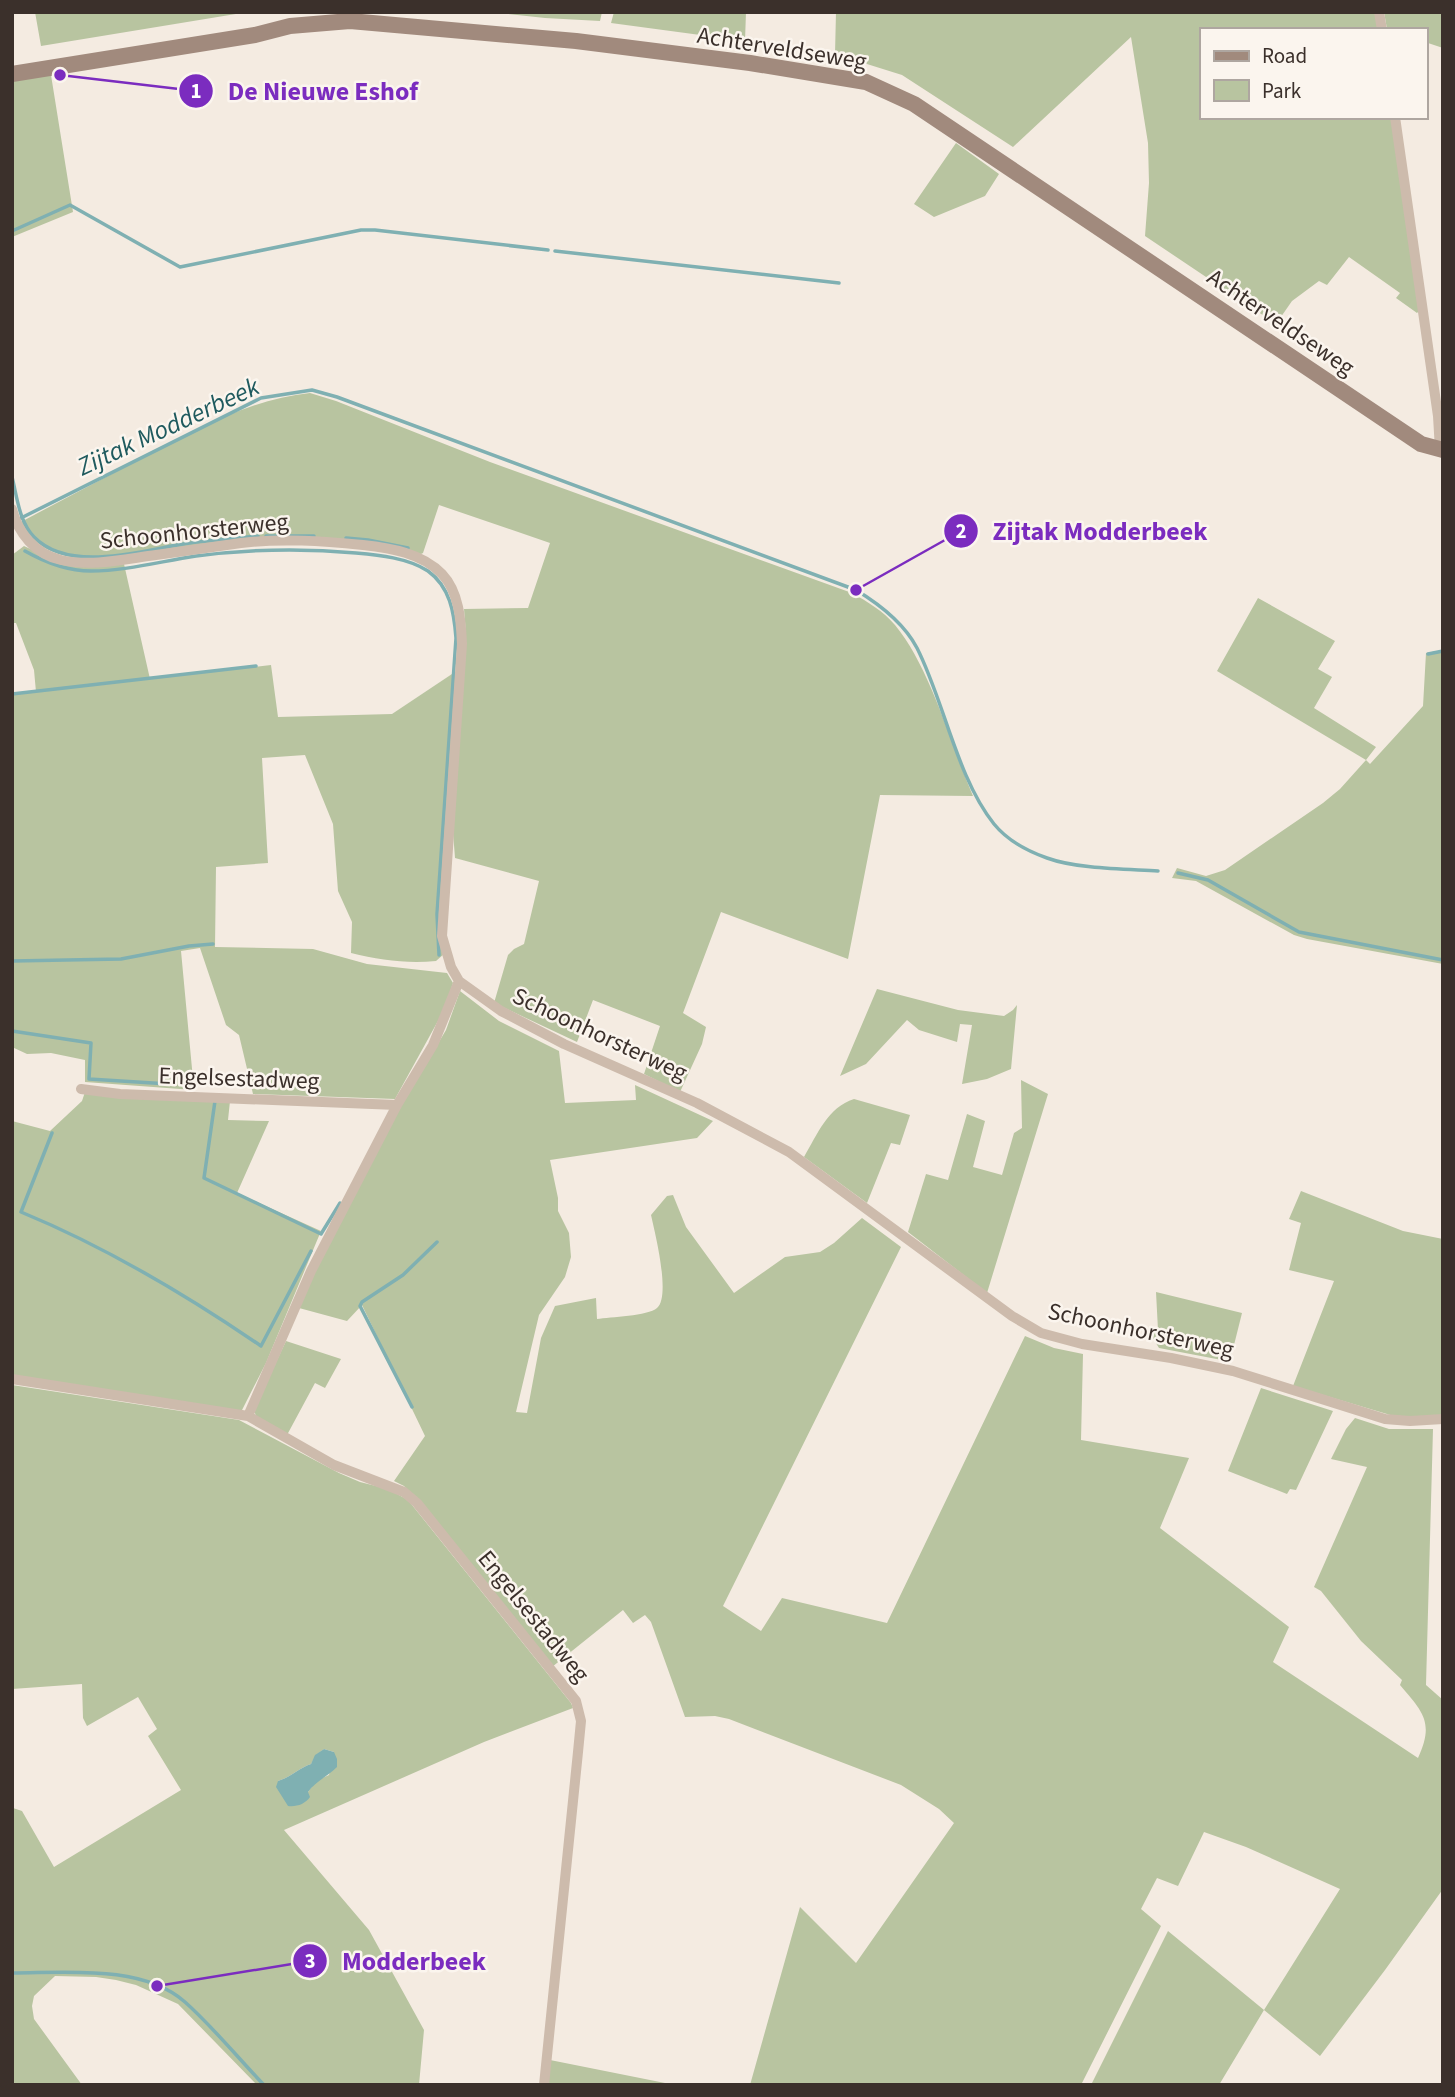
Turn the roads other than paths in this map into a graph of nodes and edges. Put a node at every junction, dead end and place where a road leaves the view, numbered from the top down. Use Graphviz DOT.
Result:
graph roads {
  1 [pos="12,74"];
  2 [pos="1395,119"];
  3 [pos="1441,450"];
  4 [pos="12,509"];
  5 [pos="459,981"];
  6 [pos="81,1089"];
  7 [pos="397,1105"];
  8 [pos="12,1379"];
  9 [pos="248,1416"];
  10 [pos="1443,1419"];
  11 [pos="544,2085"];
  1 -- 3 [label="street, Achterveldseweg"];
  2 -- 3 [label="street"];
  4 -- 5 [label="street, Schoonhorsterweg"];
  5 -- 7 [label="street"];
  5 -- 10 [label="street, Schoonhorsterweg"];
  6 -- 7 [label="street, Engelsestadweg"];
  7 -- 9 [label="street"];
  8 -- 9 [label="street, Engelsestadweg"];
  9 -- 11 [label="street, Engelsestadweg"];
}
